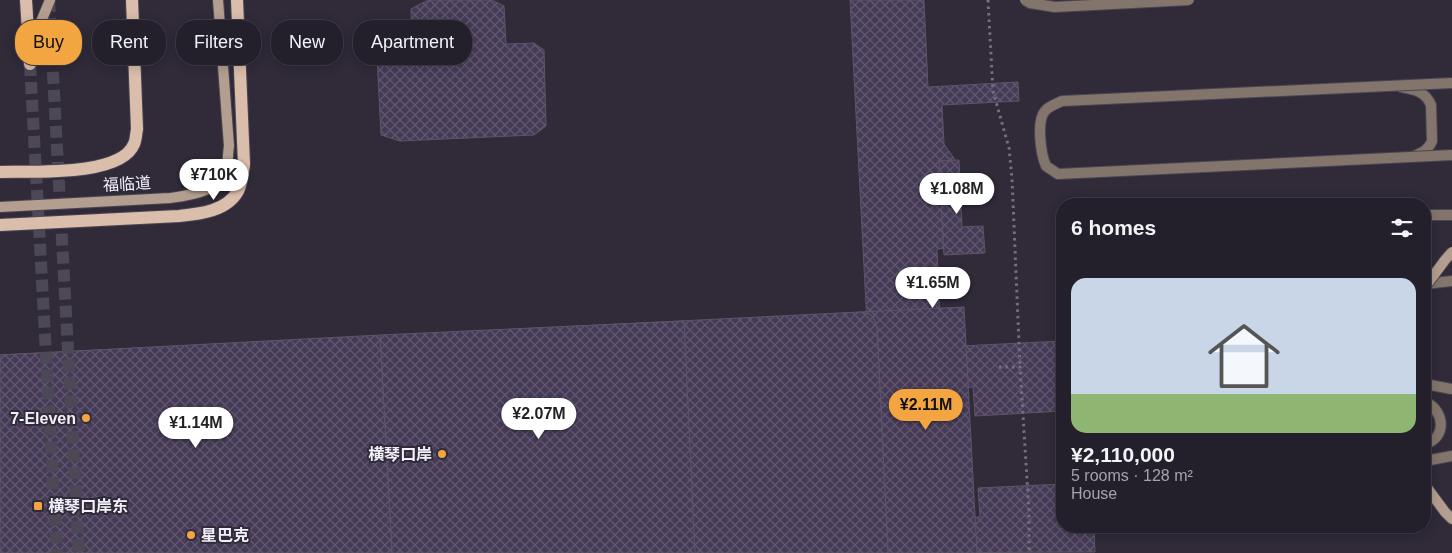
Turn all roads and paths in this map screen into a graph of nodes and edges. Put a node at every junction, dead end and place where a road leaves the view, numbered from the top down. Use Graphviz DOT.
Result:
graph roads {
  1 [pos="26,0"];
  2 [pos="50,0"];
  3 [pos="132,0"];
  4 [pos="218,0"];
  5 [pos="237,0"];
  6 [pos="988,0"];
  7 [pos="1025,0"];
  8 [pos="1189,0"];
  9 [pos="27,20"];
  10 [pos="42,20"];
  11 [pos="1452,83"];
  12 [pos="1396,86"];
  13 [pos="1452,155"];
  14 [pos="1409,158"];
  15 [pos="0,172"];
  16 [pos="0,207"];
  17 [pos="1431,215"];
  18 [pos="1452,215"];
  19 [pos="0,225"];
  20 [pos="1452,252"];
  21 [pos="1431,278"];
  22 [pos="1452,281"];
  23 [pos="1431,285"];
  24 [pos="999,367"];
  25 [pos="1020,367"];
  26 [pos="1431,385"];
  27 [pos="1452,389"];
  28 [pos="1431,405"];
  29 [pos="1431,442"];
  30 [pos="1452,456"];
  31 [pos="1431,460"];
  32 [pos="1431,493"];
  33 [pos="1452,519"];
  34 [pos="1030,553"];
  1 -- 9 [label="main road"];
  2 -- 10 [label="main road"];
  3 -- 15 [label="main road, bridge"];
  4 -- 16 [label="main road, 福临道"];
  5 -- 19 [label="main road, bridge"];
  6 -- 25 [label="path"];
  7 -- 8 [label="lane, bridge"];
  11 -- 12 [label="lane, bridge"];
  12 -- 14 [label="lane, bridge"];
  12 -- 14 [label="lane, bridge"];
  13 -- 14 [label="lane, bridge"];
  17 -- 18 [label="lane"];
  20 -- 21 [label="main road, bridge"];
  22 -- 23 [label="lane"];
  24 -- 25 [label="path"];
  25 -- 34 [label="path"];
  26 -- 27 [label="lane"];
  28 -- 29 [label="lane"];
  30 -- 31 [label="lane"];
  32 -- 33 [label="main road"];
}
